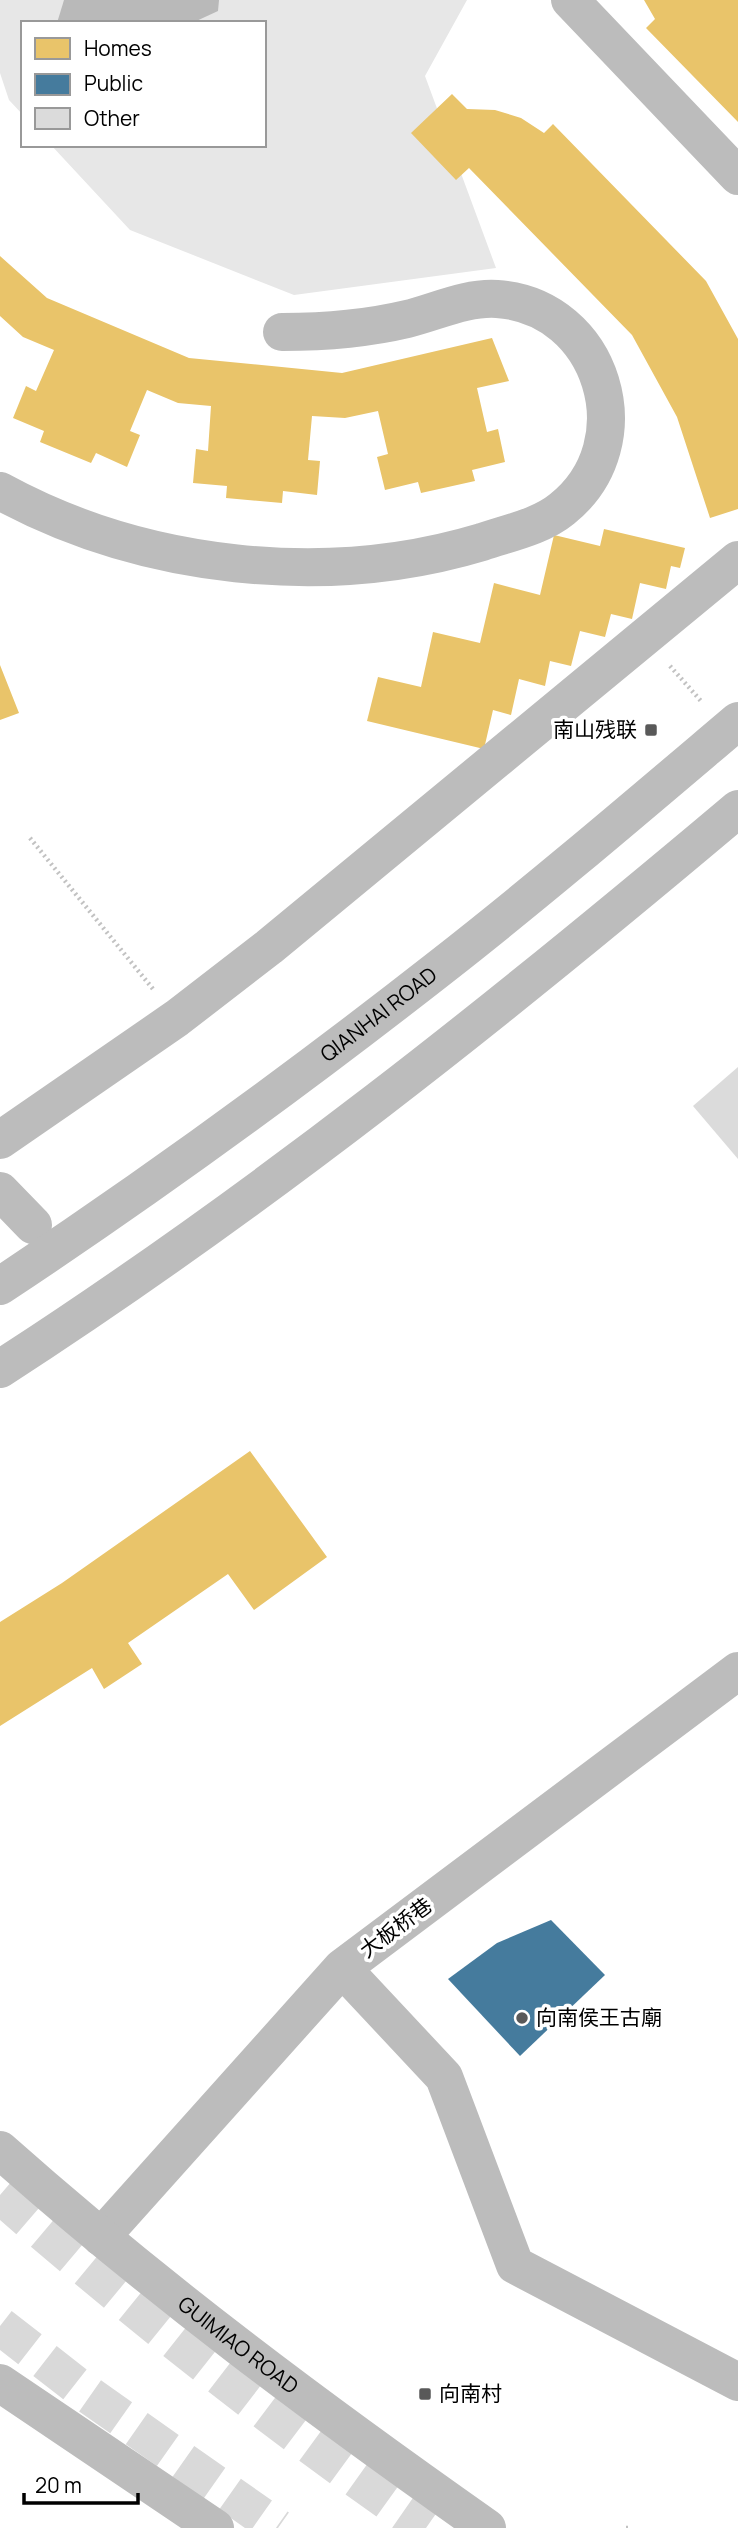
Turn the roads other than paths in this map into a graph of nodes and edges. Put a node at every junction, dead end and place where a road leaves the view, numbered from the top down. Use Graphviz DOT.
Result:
graph roads {
  1 [pos="570,0"];
  2 [pos="738,176"];
  3 [pos="282,332"];
  4 [pos="0,491"];
  5 [pos="738,561"];
  6 [pos="738,721"];
  7 [pos="738,809"];
  8 [pos="0,1140"];
  9 [pos="0,1191"];
  10 [pos="33,1225"];
  11 [pos="0,1286"];
  12 [pos="0,1369"];
  13 [pos="738,1671"];
  14 [pos="342,1968"];
  15 [pos="0,2150"];
  16 [pos="101,2237"];
  17 [pos="738,2382"];
  18 [pos="0,2383"];
  19 [pos="203,2525"];
  20 [pos="486,2528"];
  1 -- 2 [label="main road"];
  3 -- 4 [label="main road"];
  5 -- 8 [label="main road"];
  6 -- 11 [label="main road, QIANHAI ROAD"];
  7 -- 12 [label="main road"];
  9 -- 10 [label="main road"];
  13 -- 14 [label="main road, 大板桥巷"];
  14 -- 16 [label="main road, 大板桥巷"];
  14 -- 17 [label="main road"];
  15 -- 16 [label="main road, GUIMIAO ROAD"];
  16 -- 20 [label="main road, GUIMIAO ROAD"];
  18 -- 19 [label="main road"];
}
